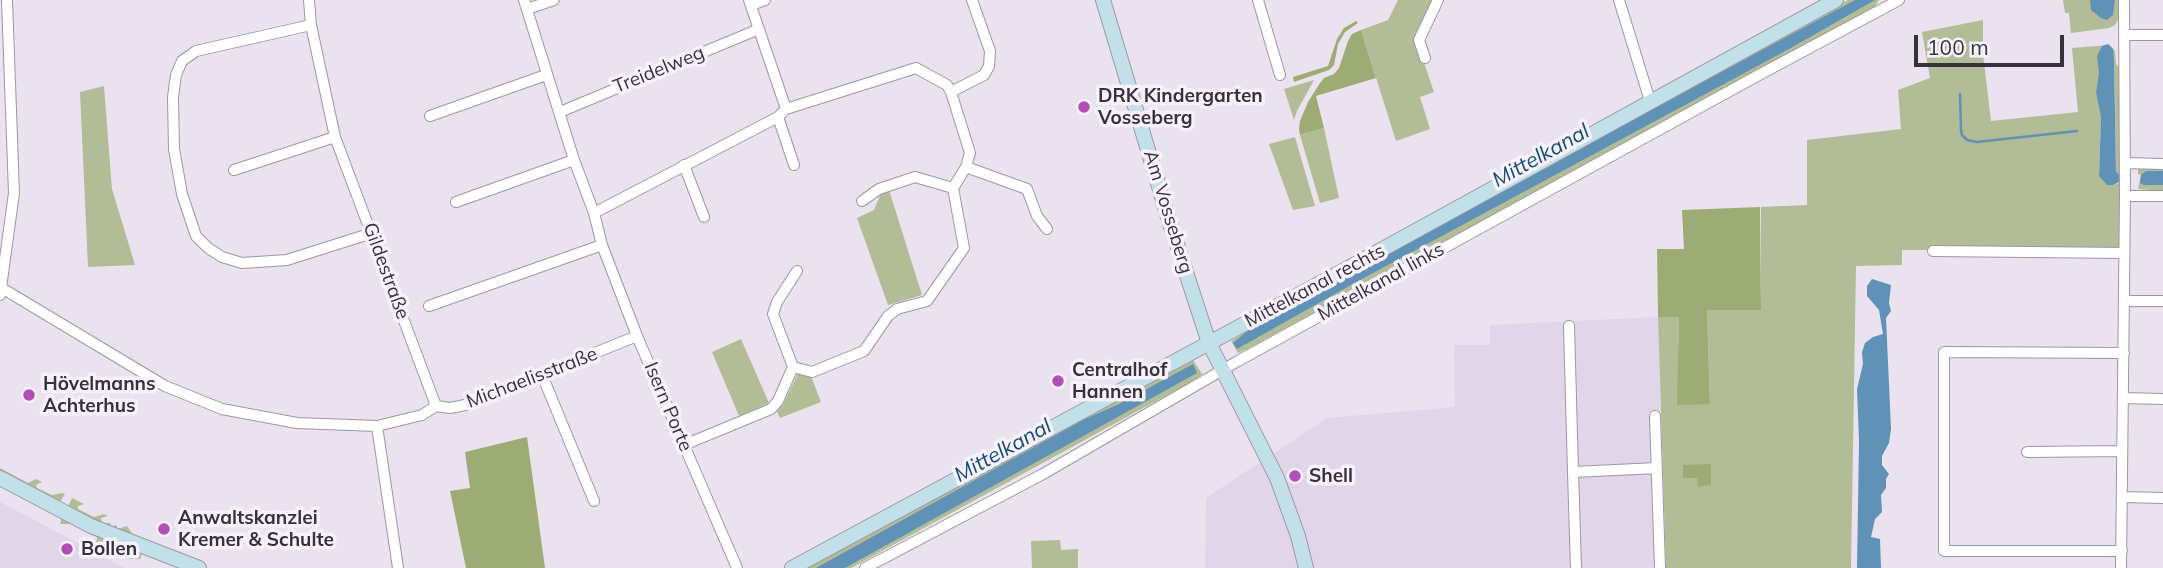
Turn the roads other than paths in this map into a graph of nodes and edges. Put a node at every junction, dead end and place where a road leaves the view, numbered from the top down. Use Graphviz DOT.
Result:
graph roads {
  1 [pos="7,0"];
  2 [pos="309,0"];
  3 [pos="554,0"];
  4 [pos="765,0"];
  5 [pos="972,0"];
  6 [pos="1104,0"];
  7 [pos="1258,0"];
  8 [pos="1440,0"];
  9 [pos="1619,0"];
  10 [pos="1836,0"];
  11 [pos="1899,0"];
  12 [pos="2124,0"];
  13 [pos="750,2"];
  14 [pos="1885,3"];
  15 [pos="525,4"];
  16 [pos="311,25"];
  17 [pos="759,29"];
  18 [pos="2123,35"];
  19 [pos="2163,35"];
  20 [pos="1425,58"];
  21 [pos="546,75"];
  22 [pos="1280,75"];
  23 [pos="951,92"];
  24 [pos="1650,101"];
  25 [pos="560,112"];
  26 [pos="782,113"];
  27 [pos="430,116"];
  28 [pos="335,137"];
  29 [pos="574,160"];
  30 [pos="2124,163"];
  31 [pos="2163,164"];
  32 [pos="684,165"];
  33 [pos="794,165"];
  34 [pos="966,167"];
  35 [pos="234,170"];
  36 [pos="953,188"];
  37 [pos="2125,196"];
  38 [pos="2163,196"];
  39 [pos="862,201"];
  40 [pos="456,202"];
  41 [pos="594,213"];
  42 [pos="704,217"];
  43 [pos="1047,229"];
  44 [pos="372,233"];
  45 [pos="602,245"];
  46 [pos="1933,251"];
  47 [pos="2124,253"];
  48 [pos="797,271"];
  49 [pos="1,290"];
  50 [pos="2124,301"];
  51 [pos="2163,301"];
  52 [pos="429,306"];
  53 [pos="1569,326"];
  54 [pos="637,336"];
  55 [pos="2123,353"];
  56 [pos="1216,357"];
  57 [pos="793,367"];
  58 [pos="542,375"];
  59 [pos="2123,398"];
  60 [pos="2163,399"];
  61 [pos="436,406"];
  62 [pos="1655,416"];
  63 [pos="377,426"];
  64 [pos="684,445"];
  65 [pos="2122,451"];
  66 [pos="2027,452"];
  67 [pos="1657,468"];
  68 [pos="1573,472"];
  69 [pos="0,478"];
  70 [pos="2122,497"];
  71 [pos="2163,498"];
  72 [pos="594,501"];
  73 [pos="2122,551"];
  74 [pos="397,566"];
  75 [pos="199,568"];
  76 [pos="737,568"];
  77 [pos="792,568"];
  78 [pos="865,568"];
  79 [pos="1306,568"];
  80 [pos="1576,568"];
  81 [pos="1660,568"];
  82 [pos="2121,568"];
  1 -- 49 [label="street"];
  2 -- 16 [label="street, Gildestraße"];
  3 -- 15 [label="street"];
  4 -- 13 [label="street"];
  5 -- 23 [label="street"];
  6 -- 56 [label="main road, Am Vosseberg"];
  7 -- 22 [label="street"];
  8 -- 20 [label="street"];
  9 -- 24 [label="street"];
  10 -- 24 [label="main road, Mittelkanal rechts"];
  11 -- 14 [label="street, Mittelkanal links"];
  12 -- 18 [label="street"];
  13 -- 17 [label="street"];
  14 -- 56 [label="street, Mittelkanal links"];
  15 -- 21 [label="street, Isern Porte"];
  16 -- 28 [label="street, Gildestraße"];
  16 -- 44 [label="street"];
  17 -- 25 [label="street, Treidelweg"];
  17 -- 26 [label="street"];
  18 -- 19 [label="street"];
  18 -- 30 [label="street"];
  21 -- 25 [label="street, Isern Porte"];
  21 -- 27 [label="street"];
  23 -- 26 [label="street"];
  23 -- 34 [label="street"];
  24 -- 56 [label="main road, Mittelkanal rechts"];
  25 -- 29 [label="street, Isern Porte"];
  26 -- 32 [label="street"];
  26 -- 33 [label="street"];
  28 -- 35 [label="street"];
  28 -- 44 [label="street, Gildestraße"];
  29 -- 40 [label="street"];
  29 -- 41 [label="street, Isern Porte"];
  30 -- 31 [label="street"];
  30 -- 37 [label="street"];
  32 -- 41 [label="street"];
  32 -- 42 [label="street"];
  34 -- 36 [label="street"];
  34 -- 43 [label="street"];
  36 -- 39 [label="street"];
  36 -- 57 [label="street"];
  37 -- 38 [label="street"];
  37 -- 47 [label="street"];
  41 -- 45 [label="street, Isern Porte"];
  44 -- 61 [label="street, Gildestraße"];
  45 -- 52 [label="street"];
  45 -- 54 [label="street, Isern Porte"];
  46 -- 47 [label="street"];
  47 -- 50 [label="street"];
  48 -- 57 [label="street"];
  49 -- 63 [label="street, Michaelisstraße"];
  50 -- 51 [label="street"];
  50 -- 55 [label="street"];
  53 -- 68 [label="street"];
  54 -- 58 [label="street, Michaelisstraße"];
  54 -- 64 [label="street, Isern Porte"];
  55 -- 59 [label="street"];
  55 -- 73 [label="street"];
  56 -- 77 [label="main road, Mittelkanal rechts"];
  56 -- 78 [label="street, Mittelkanal links"];
  56 -- 79 [label="main road, Am Vosseberg"];
  57 -- 64 [label="street"];
  58 -- 61 [label="street, Michaelisstraße"];
  58 -- 72 [label="street"];
  59 -- 60 [label="street"];
  59 -- 65 [label="street"];
  61 -- 63 [label="street, Michaelisstraße"];
  62 -- 67 [label="street"];
  63 -- 74 [label="street"];
  64 -- 76 [label="street, Isern Porte"];
  65 -- 66 [label="street"];
  65 -- 70 [label="street"];
  67 -- 68 [label="street"];
  67 -- 81 [label="street"];
  68 -- 80 [label="street"];
  69 -- 75 [label="main road"];
  70 -- 71 [label="street"];
  70 -- 73 [label="street"];
  73 -- 82 [label="street"];
}
